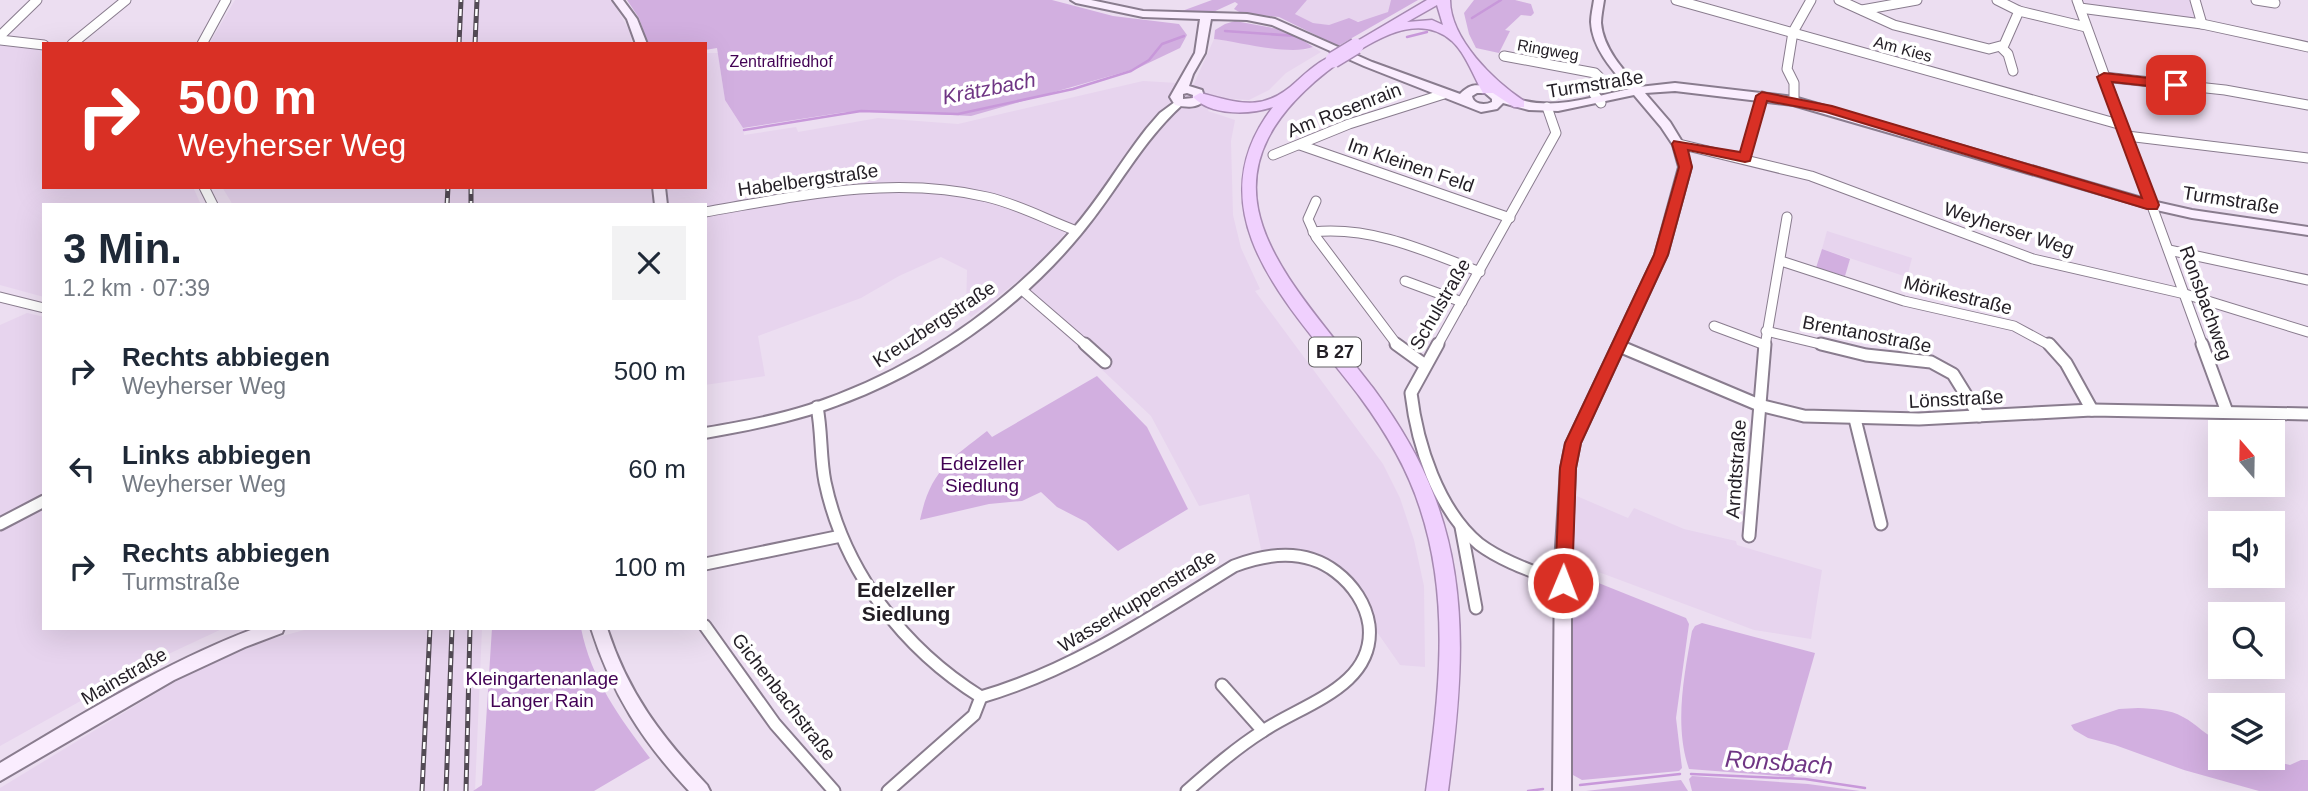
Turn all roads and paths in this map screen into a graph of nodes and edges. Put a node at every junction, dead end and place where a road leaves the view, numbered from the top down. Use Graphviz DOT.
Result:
graph roads {
  1 [pos="37,0"];
  2 [pos="126,0"];
  3 [pos="226,0"];
  4 [pos="618,0"];
  5 [pos="1076,0"];
  6 [pos="1428,0"];
  7 [pos="1436,0"];
  8 [pos="1443,0"];
  9 [pos="1599,0"];
  10 [pos="1676,0"];
  11 [pos="1811,0"];
  12 [pos="1839,0"];
  13 [pos="1917,0"];
  14 [pos="1997,0"];
  15 [pos="2195,0"];
  16 [pos="2256,0"];
  17 [pos="2276,3"];
  18 [pos="2079,4"];
  19 [pos="1862,10"];
  20 [pos="2019,11"];
  21 [pos="1169,16"];
  22 [pos="1206,17"];
  23 [pos="1233,17"];
  24 [pos="2202,24"];
  25 [pos="1390,26"];
  26 [pos="2086,27"];
  27 [pos="1793,32"];
  28 [pos="1203,35"];
  29 [pos="0,38"];
  30 [pos="1459,39"];
  31 [pos="74,42"];
  32 [pos="203,42"];
  33 [pos="641,42"];
  34 [pos="42,45"];
  35 [pos="2001,47"];
  36 [pos="2308,47"];
  37 [pos="1504,56"];
  38 [pos="1478,68"];
  39 [pos="1616,68"];
  40 [pos="2013,71"];
  41 [pos="2104,77"];
  42 [pos="1434,92"];
  43 [pos="1639,93"];
  44 [pos="1289,94"];
  45 [pos="1190,96"];
  46 [pos="1483,96"];
  47 [pos="1762,96"];
  48 [pos="1604,100"];
  49 [pos="1794,101"];
  50 [pos="2308,105"];
  51 [pos="1521,107"];
  52 [pos="1547,110"];
  53 [pos="2122,125"];
  54 [pos="2127,136"];
  55 [pos="1257,144"];
  56 [pos="1679,144"];
  57 [pos="1300,145"];
  58 [pos="1273,155"];
  59 [pos="1745,158"];
  60 [pos="2308,158"];
  61 [pos="1316,201"];
  62 [pos="2152,205"];
  63 [pos="707,212"];
  64 [pos="1787,217"];
  65 [pos="1510,218"];
  66 [pos="1077,231"];
  67 [pos="2308,231"];
  68 [pos="1313,232"];
  69 [pos="2169,250"];
  70 [pos="1781,261"];
  71 [pos="1480,272"];
  72 [pos="2308,280"];
  73 [pos="1405,281"];
  74 [pos="1021,289"];
  75 [pos="2185,294"];
  76 [pos="0,298"];
  77 [pos="1462,302"];
  78 [pos="42,308"];
  79 [pos="1714,326"];
  80 [pos="1766,331"];
  81 [pos="2308,332"];
  82 [pos="1765,345"];
  83 [pos="1619,346"];
  84 [pos="1105,362"];
  85 [pos="1425,365"];
  86 [pos="1759,405"];
  87 [pos="817,407"];
  88 [pos="2092,410"];
  89 [pos="2227,412"];
  90 [pos="2308,414"];
  91 [pos="1979,416"];
  92 [pos="1855,419"];
  93 [pos="707,433"];
  94 [pos="42,502"];
  95 [pos="0,524"];
  96 [pos="1461,524"];
  97 [pos="1881,524"];
  98 [pos="841,536"];
  99 [pos="1749,536"];
  100 [pos="707,564"];
  101 [pos="1563,583"];
  102 [pos="1476,608"];
  103 [pos="707,629"];
  104 [pos="271,630"];
  105 [pos="600,630"];
  106 [pos="1222,685"];
  107 [pos="981,697"];
  108 [pos="1263,731"];
  109 [pos="0,773"];
  110 [pos="696,789"];
  111 [pos="834,791"];
  112 [pos="888,791"];
  113 [pos="1187,791"];
  114 [pos="1437,791"];
  115 [pos="1562,791"];
  1 -- 29 [label="street"];
  2 -- 31 [label="street"];
  3 -- 32 [label="street"];
  4 -- 33 [label="main road"];
  5 -- 21 [label="main road, Turmstraße"];
  6 -- 25 [label="highway, B 27"];
  7 -- 25 [label="highway, B 27"];
  8 -- 30 [label="highway"];
  9 -- 39 [label="main road"];
  10 -- 27 [label="street, Am Kies"];
  11 -- 27 [label="street"];
  12 -- 19 [label="street"];
  13 -- 19 [label="street"];
  14 -- 20 [label="street"];
  15 -- 24 [label="street"];
  16 -- 17 [label="street"];
  18 -- 24 [label="street"];
  18 -- 26 [label="street, Ronsbachweg"];
  19 -- 35 [label="street"];
  20 -- 26 [label="street"];
  20 -- 35 [label="street"];
  21 -- 22 [label="main road, Turmstraße"];
  21 -- 28 [label="main road"];
  22 -- 23 [label="main road, Turmstraße"];
  22 -- 28 [label="main road"];
  23 -- 28 [label="main road"];
  23 -- 42 [label="main road, Turmstraße"];
  24 -- 36 [label="street"];
  25 -- 30 [label="highway"];
  25 -- 44 [label="highway, B 27, bridge"];
  26 -- 41 [label="street, Ronsbachweg"];
  27 -- 49 [label="street"];
  27 -- 53 [label="street, Am Kies"];
  28 -- 45 [label="main road"];
  29 -- 34 [label="street"];
  30 -- 38 [label="highway"];
  35 -- 40 [label="street"];
  37 -- 48 [label="street, Ringweg"];
  38 -- 46 [label="highway"];
  38 -- 51 [label="highway"];
  39 -- 43 [label="main road"];
  39 -- 48 [label="main road"];
  41 -- 50 [label="street"];
  41 -- 53 [label="street, Ronsbachweg"];
  42 -- 46 [label="main road, Turmstraße"];
  42 -- 51 [label="main road"];
  42 -- 57 [label="street, Am Rosenrain"];
  43 -- 47 [label="main road, Turmstraße"];
  43 -- 48 [label="main road, Turmstraße"];
  43 -- 56 [label="main road"];
  44 -- 45 [label="highway"];
  44 -- 55 [label="highway, B 27"];
  45 -- 55 [label="highway"];
  45 -- 66 [label="street, Kreuzbergstraße"];
  46 -- 51 [label="main road, Turmstraße"];
  47 -- 49 [label="main road, Turmstraße"];
  47 -- 59 [label="street"];
  48 -- 52 [label="main road, Turmstraße"];
  49 -- 62 [label="main road, Turmstraße"];
  51 -- 52 [label="main road, Turmstraße"];
  52 -- 65 [label="street, Schulstraße"];
  53 -- 54 [label="street, Ronsbachweg"];
  54 -- 60 [label="street"];
  54 -- 62 [label="street, Ronsbachweg"];
  55 -- 114 [label="highway, B 27"];
  56 -- 59 [label="street, Weyherser Weg"];
  56 -- 83 [label="main road"];
  57 -- 58 [label="street, Am Rosenrain"];
  57 -- 65 [label="street, Im Kleinen Feld"];
  59 -- 75 [label="street, Weyherser Weg"];
  61 -- 68 [label="street"];
  62 -- 67 [label="main road, Turmstraße"];
  62 -- 69 [label="street, Ronsbachweg"];
  63 -- 66 [label="street, Habelbergstraße"];
  64 -- 70 [label="street, Arndtstraße"];
  65 -- 71 [label="street, Schulstraße"];
  66 -- 74 [label="street, Kreuzbergstraße"];
  68 -- 71 [label="street"];
  68 -- 85 [label="street"];
  69 -- 72 [label="street"];
  69 -- 75 [label="street, Ronsbachweg"];
  70 -- 80 [label="street, Arndtstraße"];
  70 -- 88 [label="street, Mörikestraße"];
  71 -- 77 [label="street, Schulstraße"];
  73 -- 77 [label="street"];
  74 -- 84 [label="street, Kreuzbergstraße"];
  74 -- 87 [label="street, Kreuzbergstraße"];
  75 -- 81 [label="street, Weyherser Weg"];
  75 -- 89 [label="street, Ronsbachweg"];
  76 -- 78 [label="street"];
  77 -- 85 [label="street, Schulstraße"];
  79 -- 82 [label="street"];
  80 -- 82 [label="street, Arndtstraße"];
  80 -- 91 [label="street, Brentanostraße"];
  82 -- 86 [label="street, Arndtstraße"];
  83 -- 86 [label="street, Lönsstraße"];
  83 -- 101 [label="main road"];
  85 -- 96 [label="street, Schulstraße"];
  86 -- 92 [label="street, Lönsstraße"];
  86 -- 99 [label="street, Arndtstraße"];
  87 -- 93 [label="street, Kreuzbergstraße"];
  87 -- 98 [label="street"];
  88 -- 89 [label="street, Lönsstraße"];
  88 -- 91 [label="street, Lönsstraße"];
  89 -- 90 [label="street, Lönsstraße"];
  91 -- 92 [label="street, Lönsstraße"];
  92 -- 97 [label="street"];
  94 -- 95 [label="street"];
  96 -- 101 [label="street, Schulstraße"];
  96 -- 102 [label="street, Schulstraße"];
  98 -- 100 [label="street"];
  98 -- 107 [label="street"];
  101 -- 115 [label="main road"];
  103 -- 111 [label="street, Gichenbachstraße"];
  104 -- 109 [label="main road, Mainstraße"];
  105 -- 110 [label="main road"];
  106 -- 108 [label="street"];
  107 -- 108 [label="street, Wasserkuppenstraße"];
  107 -- 112 [label="street"];
  108 -- 113 [label="street"];
}
